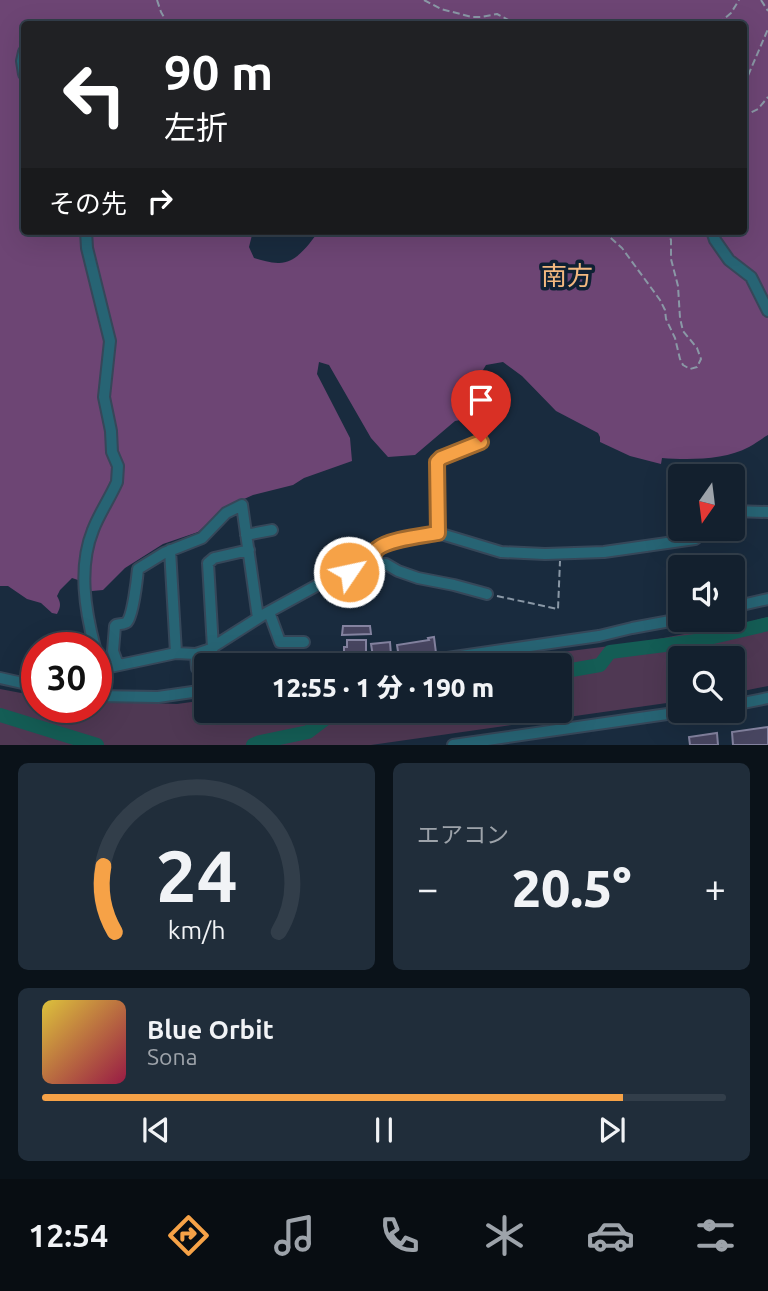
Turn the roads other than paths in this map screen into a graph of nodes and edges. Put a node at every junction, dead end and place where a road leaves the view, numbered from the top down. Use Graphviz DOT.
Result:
graph roads {
  1 [pos="86,235"];
  2 [pos="713,235"];
  3 [pos="768,311"];
  4 [pos="481,442"];
  5 [pos="746,511"];
  6 [pos="768,512"];
  7 [pos="272,530"];
  8 [pos="438,533"];
  9 [pos="246,535"];
  10 [pos="681,541"];
  11 [pos="170,550"];
  12 [pos="248,551"];
  13 [pos="373,565"];
  14 [pos="487,594"];
  15 [pos="768,598"];
  16 [pos="745,604"];
  17 [pos="269,611"];
  18 [pos="258,618"];
  19 [pos="668,621"];
  20 [pos="92,632"];
  21 [pos="304,642"];
  22 [pos="213,648"];
  23 [pos="176,653"];
  24 [pos="199,653"];
  25 [pos="482,653"];
  26 [pos="194,654"];
  27 [pos="118,665"];
  28 [pos="112,667"];
  29 [pos="0,678"];
  30 [pos="21,683"];
  31 [pos="194,692"];
  32 [pos="112,696"];
  33 [pos="768,698"];
  34 [pos="745,703"];
  35 [pos="668,714"];
  36 [pos="453,745"];
  1 -- 20 [label="street"];
  2 -- 3 [label="street"];
  4 -- 8 [label="street"];
  5 -- 6 [label="street"];
  7 -- 9 [label="street"];
  8 -- 10 [label="street"];
  8 -- 13 [label="street"];
  9 -- 11 [label="street"];
  9 -- 12 [label="street"];
  11 -- 23 [label="street"];
  11 -- 27 [label="street"];
  12 -- 18 [label="street"];
  12 -- 22 [label="street"];
  13 -- 14 [label="street"];
  13 -- 17 [label="street"];
  15 -- 16 [label="street"];
  17 -- 18 [label="street"];
  17 -- 21 [label="street"];
  18 -- 22 [label="street"];
  19 -- 25 [label="street"];
  22 -- 24 [label="street"];
  23 -- 26 [label="street"];
  23 -- 27 [label="street"];
  27 -- 28 [label="street"];
  29 -- 30 [label="street"];
  31 -- 32 [label="street"];
  33 -- 34 [label="street"];
  35 -- 36 [label="street"];
}
